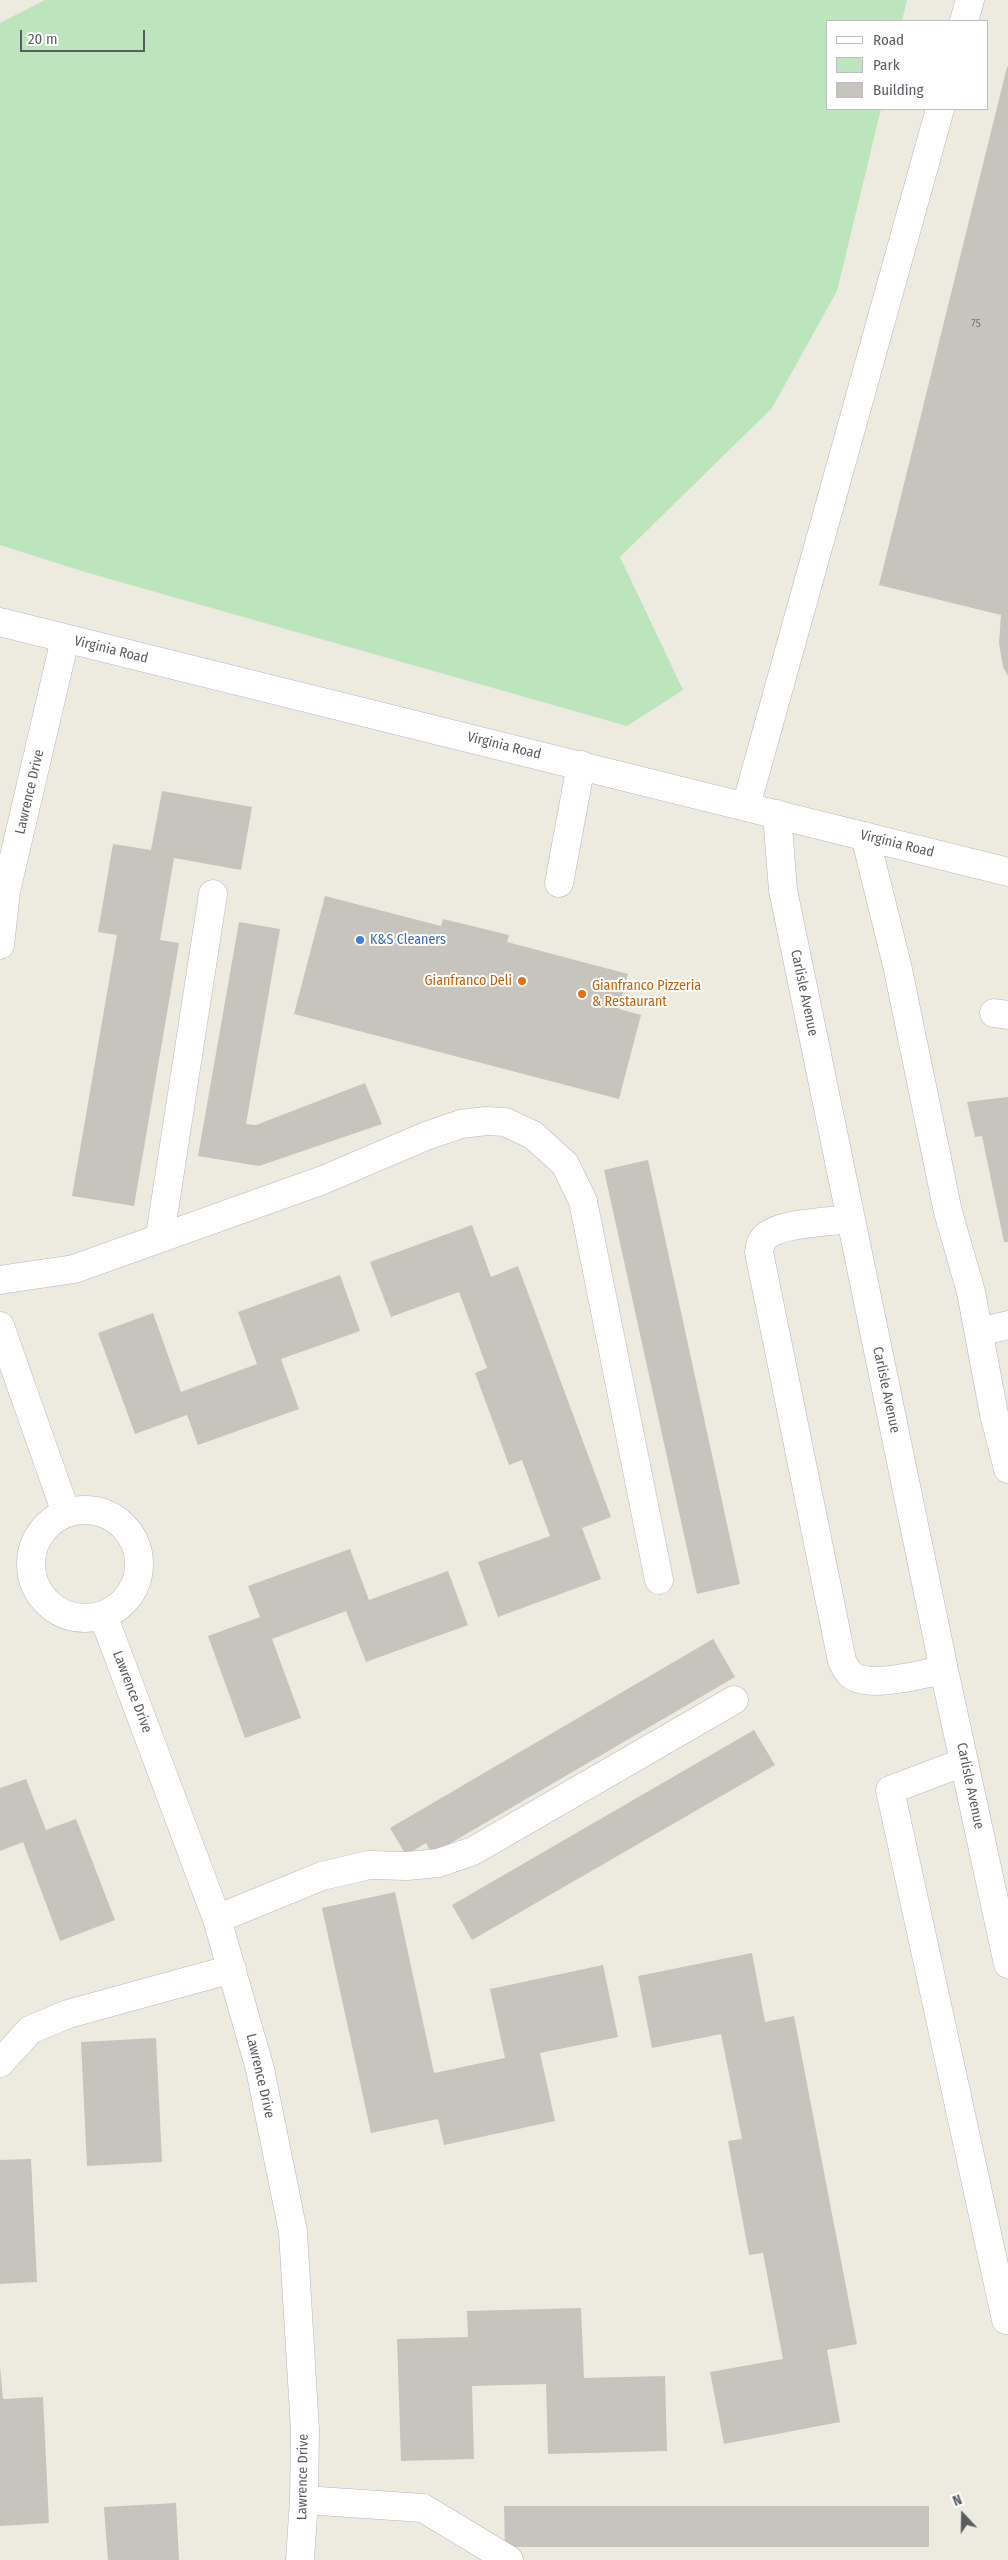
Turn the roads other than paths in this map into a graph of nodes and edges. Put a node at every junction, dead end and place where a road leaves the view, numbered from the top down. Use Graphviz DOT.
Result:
graph roads {
  1 [pos="970,0"];
  2 [pos="964,20"];
  3 [pos="940,110"];
  4 [pos="0,622"];
  5 [pos="64,639"];
  6 [pos="581,765"];
  7 [pos="746,806"];
  8 [pos="777,814"];
  9 [pos="865,836"];
  10 [pos="1008,872"];
  11 [pos="559,883"];
  12 [pos="213,894"];
  13 [pos="0,946"];
  14 [pos="851,1219"];
  15 [pos="160,1236"];
  16 [pos="0,1280"];
  17 [pos="0,1326"];
  18 [pos="1008,1326"];
  19 [pos="979,1332"];
  20 [pos="1008,1468"];
  21 [pos="66,1513"];
  22 [pos="659,1580"];
  23 [pos="103,1615"];
  24 [pos="944,1670"];
  25 [pos="734,1700"];
  26 [pos="964,1762"];
  27 [pos="217,1919"];
  28 [pos="1008,1964"];
  29 [pos="232,1969"];
  30 [pos="0,2063"];
  31 [pos="1008,2319"];
  32 [pos="304,2500"];
  33 [pos="300,2560"];
  34 [pos="509,2560"];
  1 -- 2 [label="street"];
  3 -- 7 [label="street"];
  4 -- 5 [label="street, Virginia Road"];
  5 -- 6 [label="street, Virginia Road"];
  5 -- 13 [label="street, Lawrence Drive"];
  6 -- 7 [label="street, Virginia Road"];
  6 -- 11 [label="street"];
  7 -- 8 [label="street, Virginia Road"];
  8 -- 9 [label="street, Virginia Road"];
  8 -- 14 [label="street, Carlisle Avenue"];
  9 -- 10 [label="street, Virginia Road"];
  9 -- 19 [label="street"];
  12 -- 15 [label="street"];
  14 -- 24 [label="street, Carlisle Avenue"];
  14 -- 24 [label="street"];
  15 -- 16 [label="street"];
  15 -- 22 [label="street"];
  17 -- 21 [label="street"];
  18 -- 19 [label="street"];
  19 -- 20 [label="street"];
  21 -- 23 [label="street"];
  21 -- 23 [label="street"];
  23 -- 27 [label="street, Lawrence Drive"];
  24 -- 26 [label="street, Carlisle Avenue"];
  25 -- 27 [label="street"];
  26 -- 28 [label="street, Carlisle Avenue"];
  26 -- 31 [label="street"];
  27 -- 29 [label="street, Lawrence Drive"];
  29 -- 30 [label="street"];
  29 -- 32 [label="street, Lawrence Drive"];
  32 -- 33 [label="street, Lawrence Drive"];
  32 -- 34 [label="street"];
}
